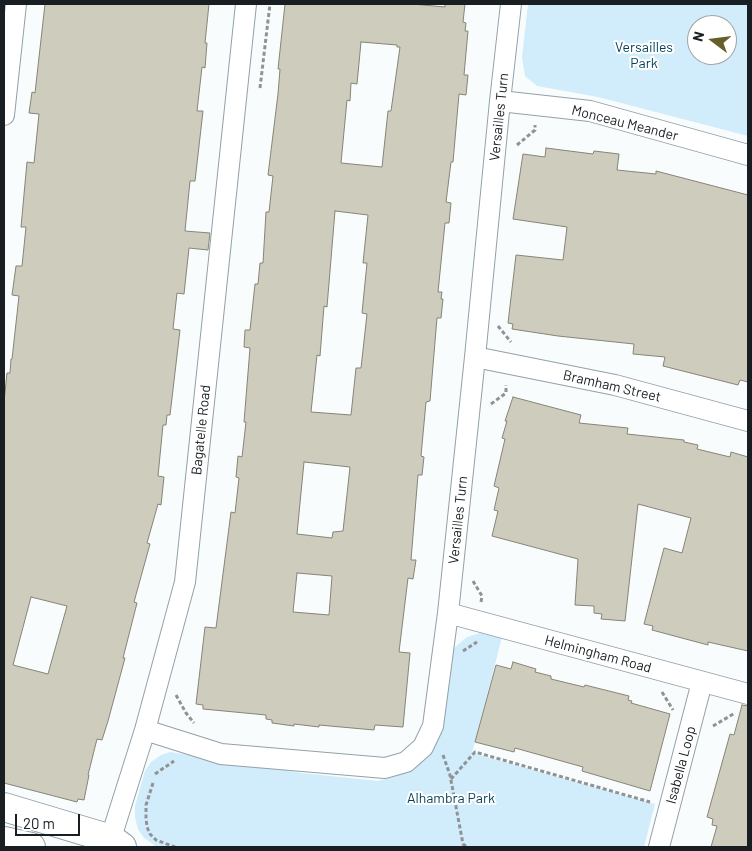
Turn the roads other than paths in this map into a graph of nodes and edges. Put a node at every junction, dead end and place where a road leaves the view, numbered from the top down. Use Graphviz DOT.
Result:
graph roads {
  1 [pos="16,4"];
  2 [pos="246,4"];
  3 [pos="511,4"];
  4 [pos="500,101"];
  5 [pos="4,115"];
  6 [pos="748,155"];
  7 [pos="475,357"];
  8 [pos="748,421"];
  9 [pos="448,613"];
  10 [pos="702,682"];
  11 [pos="748,694"];
  12 [pos="145,730"];
  13 [pos="4,807"];
  14 [pos="4,841"];
  15 [pos="114,844"];
  16 [pos="31,847"];
  17 [pos="659,847"];
  1 -- 5 [label="street"];
  2 -- 12 [label="street, Bagatelle Road"];
  3 -- 4 [label="street, Versailles Turn"];
  4 -- 6 [label="street, Monceau Meander"];
  4 -- 7 [label="street, Versailles Turn"];
  7 -- 8 [label="street, Bramham Street"];
  7 -- 9 [label="street, Versailles Turn"];
  9 -- 10 [label="street, Helmingham Road"];
  9 -- 12 [label="street, Versailles Turn"];
  10 -- 11 [label="street, Helmingham Road"];
  10 -- 17 [label="street, Isabella Loop"];
  12 -- 15 [label="street, Bagatelle Road"];
  13 -- 15 [label="street"];
  14 -- 16 [label="street"];
}
